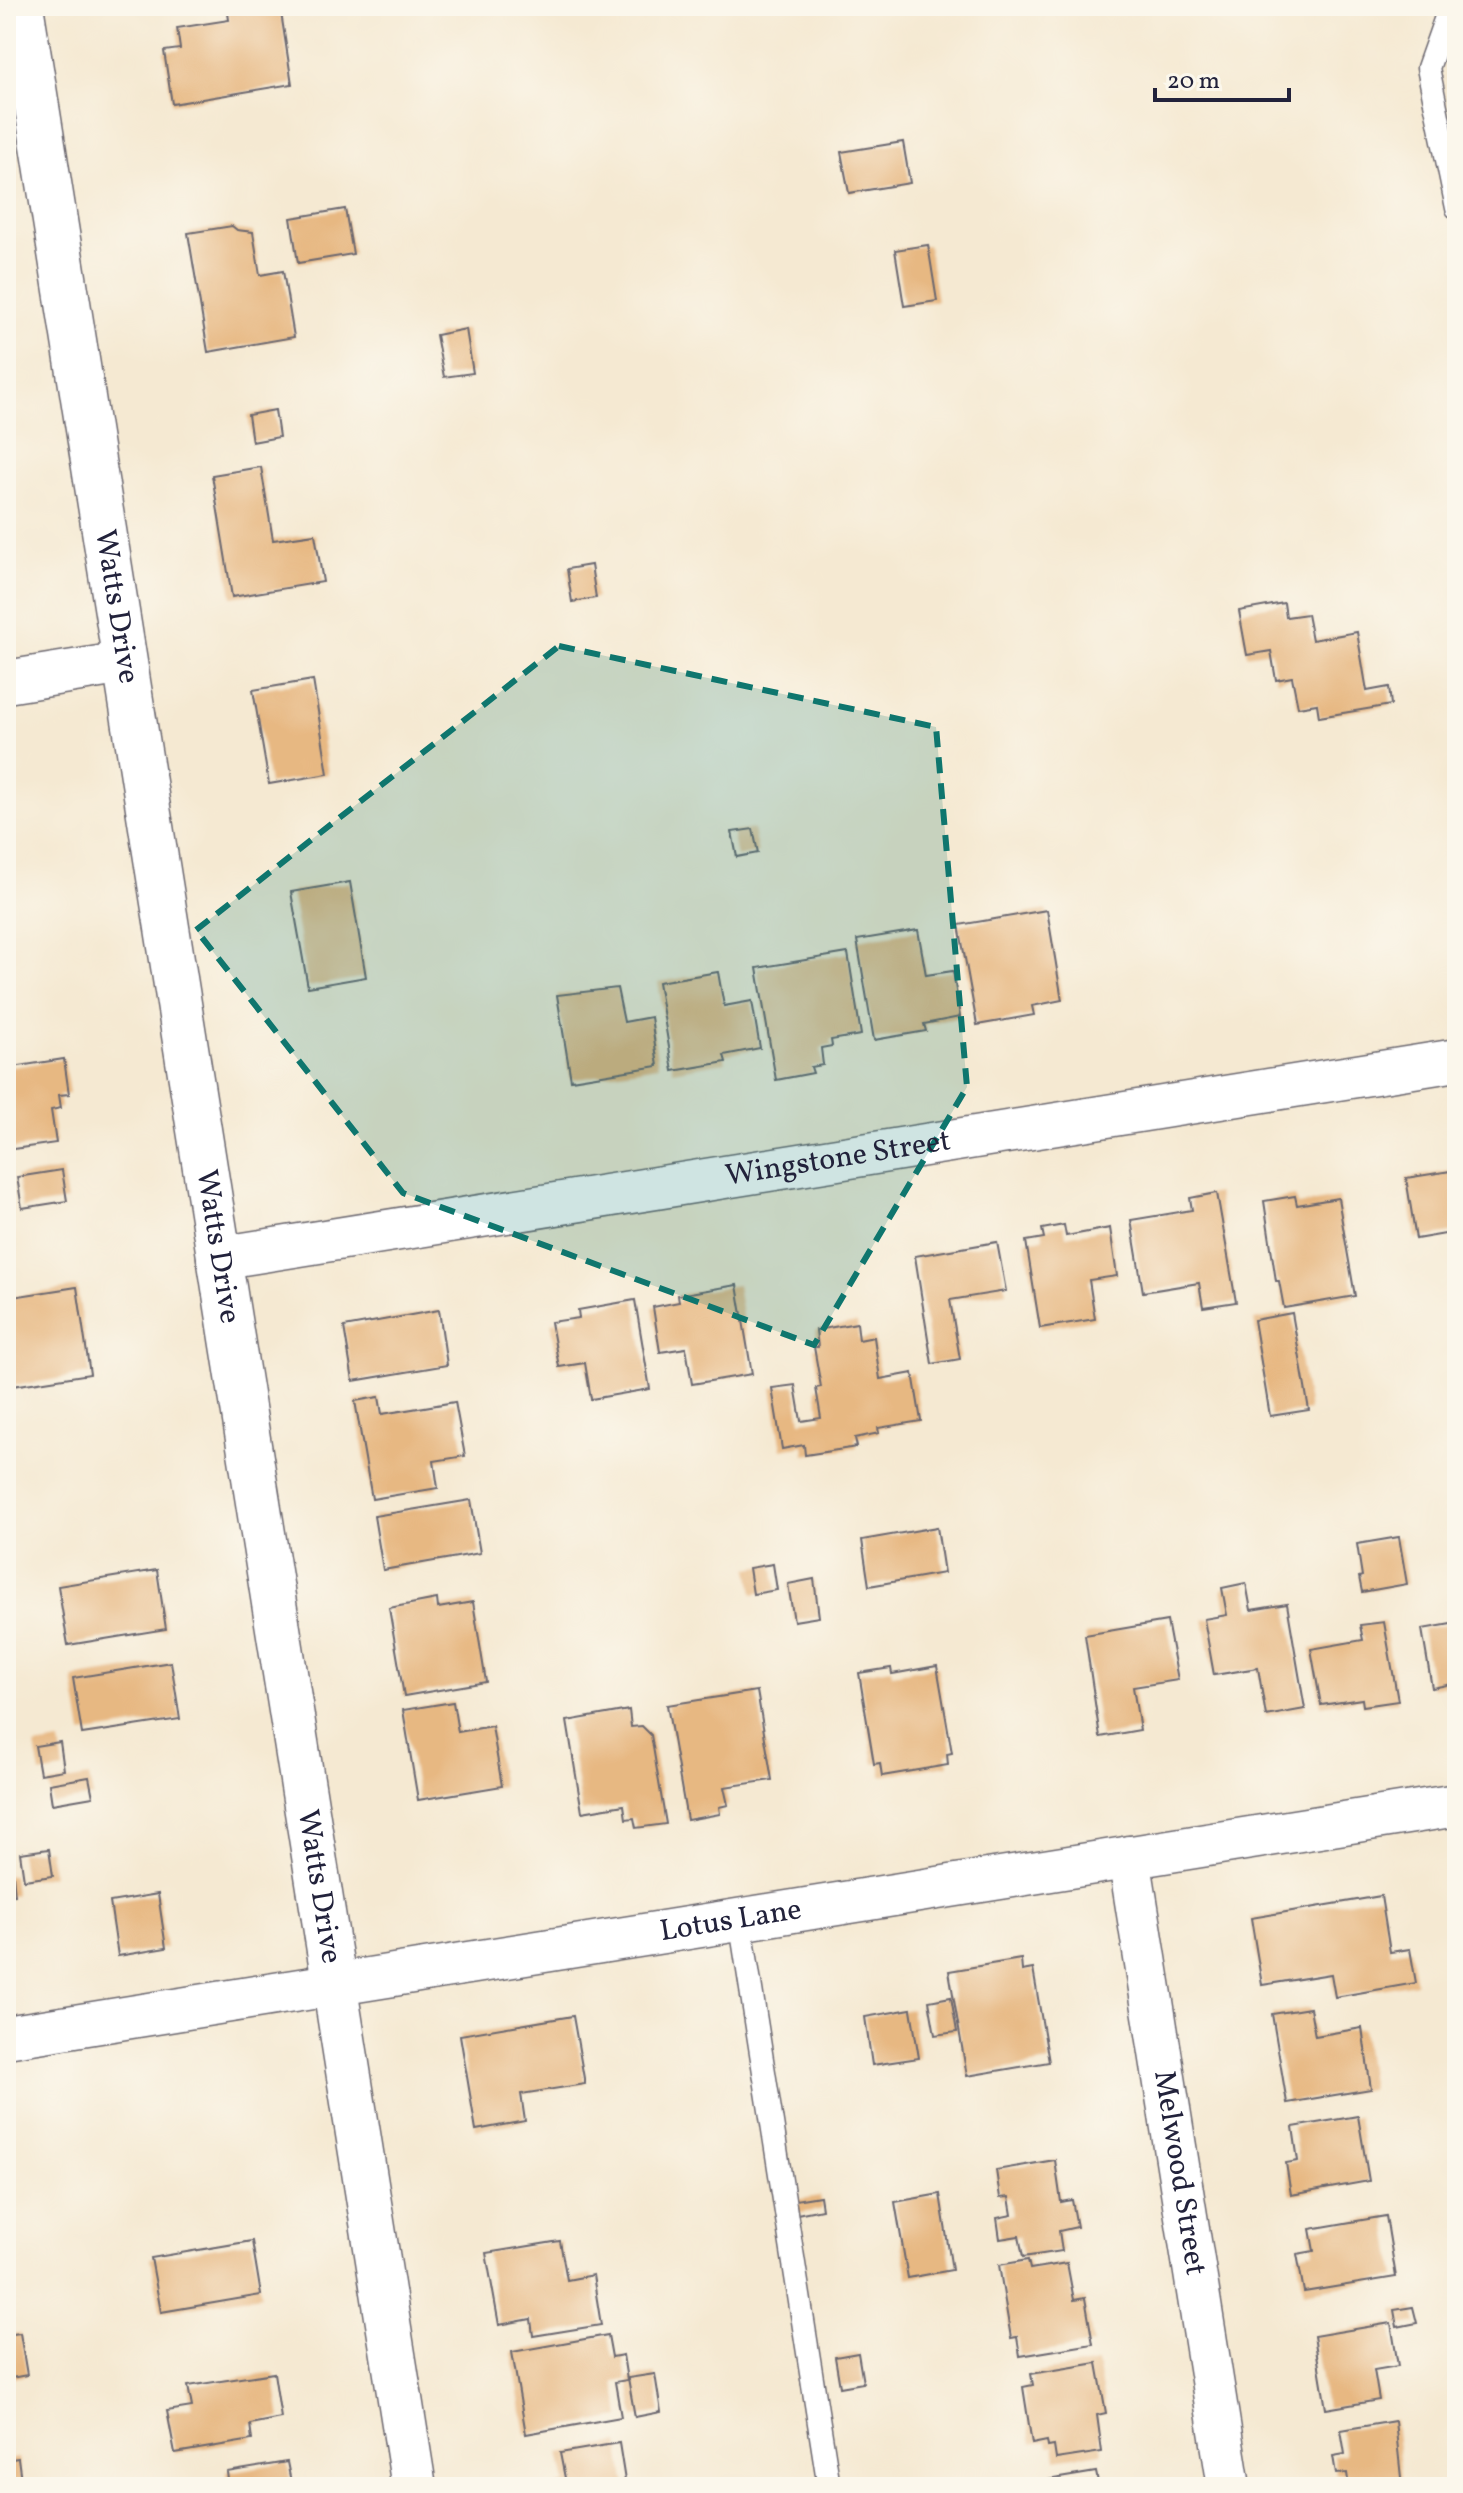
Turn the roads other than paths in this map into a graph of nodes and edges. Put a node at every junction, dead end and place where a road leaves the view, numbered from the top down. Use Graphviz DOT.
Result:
graph roads {
  1 [pos="21,6"];
  2 [pos="1450,6"];
  3 [pos="1457,208"];
  4 [pos="124,663"];
  5 [pos="6,682"];
  6 [pos="1457,1060"];
  7 [pos="218,1258"];
  8 [pos="1457,1805"];
  9 [pos="1129,1857"];
  10 [pos="740,1919"];
  11 [pos="334,1985"];
  12 [pos="6,2037"];
  13 [pos="414,2487"];
  14 [pos="829,2487"];
  15 [pos="1229,2487"];
  1 -- 4 [label="street, Watts Drive"];
  2 -- 3 [label="lane"];
  4 -- 5 [label="street"];
  4 -- 7 [label="street, Watts Drive"];
  6 -- 7 [label="street, Wingstone Street"];
  7 -- 11 [label="street, Watts Drive"];
  8 -- 9 [label="street, Lotus Lane"];
  9 -- 10 [label="street, Lotus Lane"];
  9 -- 15 [label="street, Melwood Street"];
  10 -- 11 [label="street, Lotus Lane"];
  10 -- 14 [label="lane"];
  11 -- 12 [label="street, Lotus Lane"];
  11 -- 13 [label="street, Watts Drive"];
}
